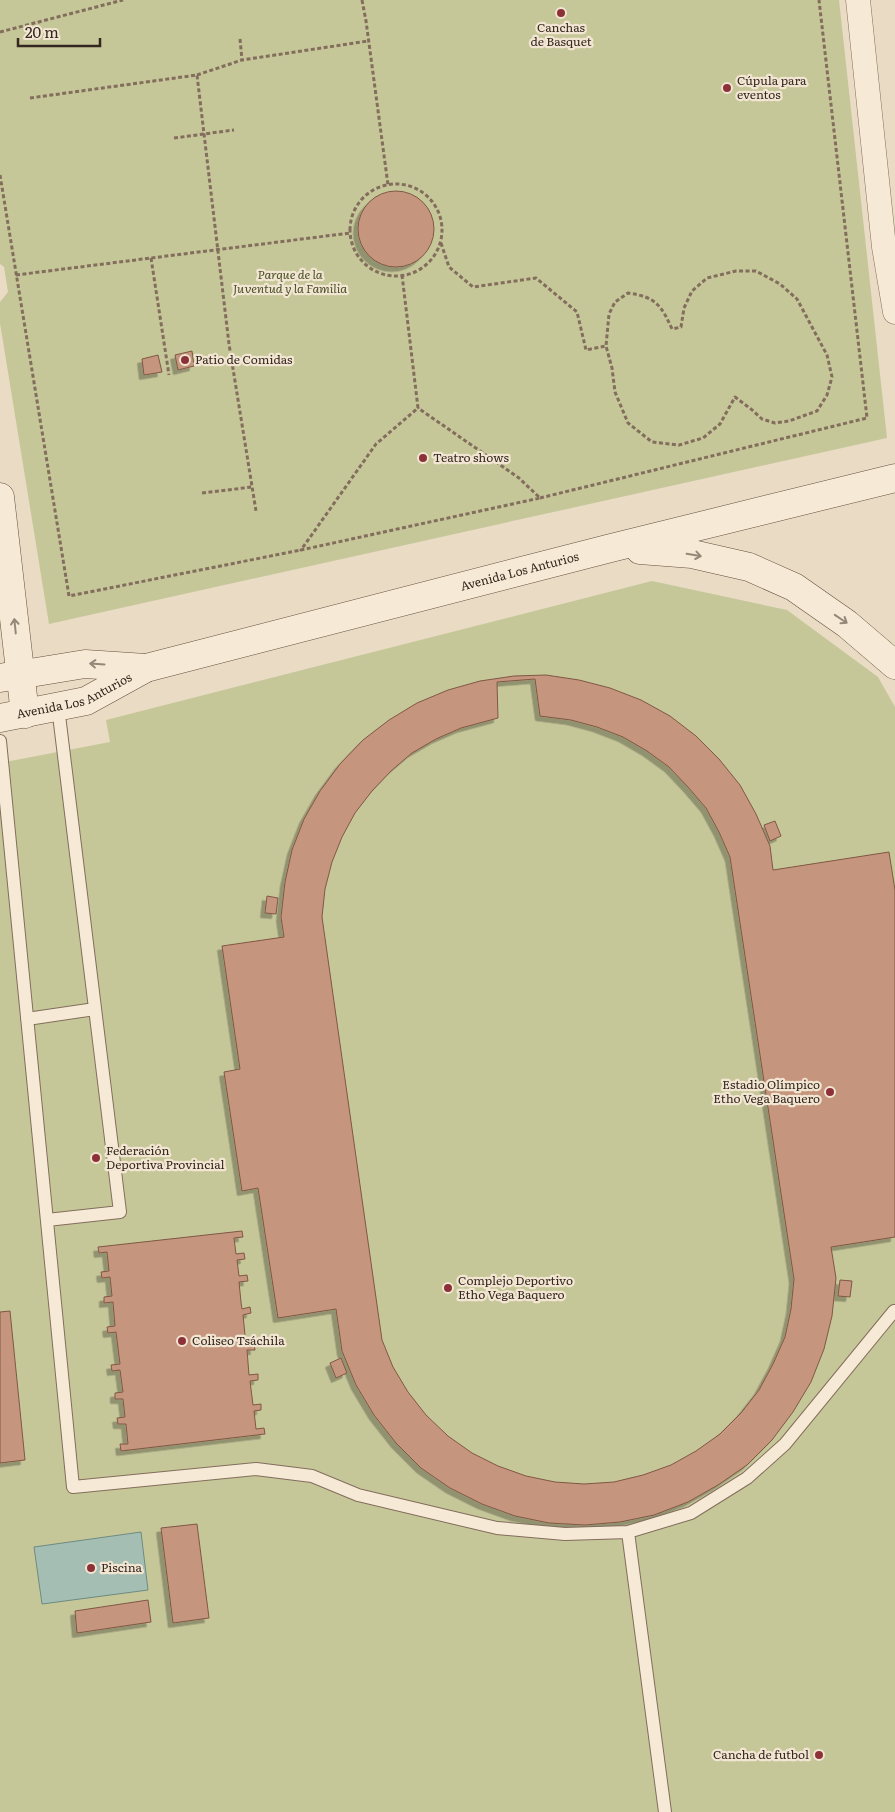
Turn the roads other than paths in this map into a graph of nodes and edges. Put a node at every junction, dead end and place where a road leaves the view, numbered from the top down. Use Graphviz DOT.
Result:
graph roads {
  1 [pos="858,0"];
  2 [pos="895,312"];
  3 [pos="895,478"];
  4 [pos="0,496"];
  5 [pos="611,548"];
  6 [pos="895,665"];
  7 [pos="146,668"];
  8 [pos="10,676"];
  9 [pos="58,707"];
  10 [pos="12,716"];
  11 [pos="0,740"];
  12 [pos="95,1009"];
  13 [pos="27,1019"];
  14 [pos="47,1220"];
  15 [pos="894,1311"];
  16 [pos="628,1532"];
  17 [pos="665,1812"];
  1 -- 2 [label="street"];
  3 -- 5 [label="street, Avenida Los Anturios"];
  8 -- 4 [label="street, one-way"];
  5 -- 6 [label="street, one-way"];
  5 -- 7 [label="street, Avenida Los Anturios"];
  7 -- 8 [label="street, Avenida Los Anturios, one-way"];
  7 -- 9 [label="street, Avenida Los Anturios"];
  8 -- 10 [label="street"];
  9 -- 10 [label="street, Avenida Los Anturios"];
  9 -- 12 [label="lane"];
  11 -- 13 [label="lane"];
  12 -- 13 [label="lane"];
  12 -- 14 [label="lane"];
  13 -- 14 [label="lane"];
  14 -- 16 [label="lane"];
  15 -- 16 [label="lane"];
  16 -- 17 [label="lane"];
}
